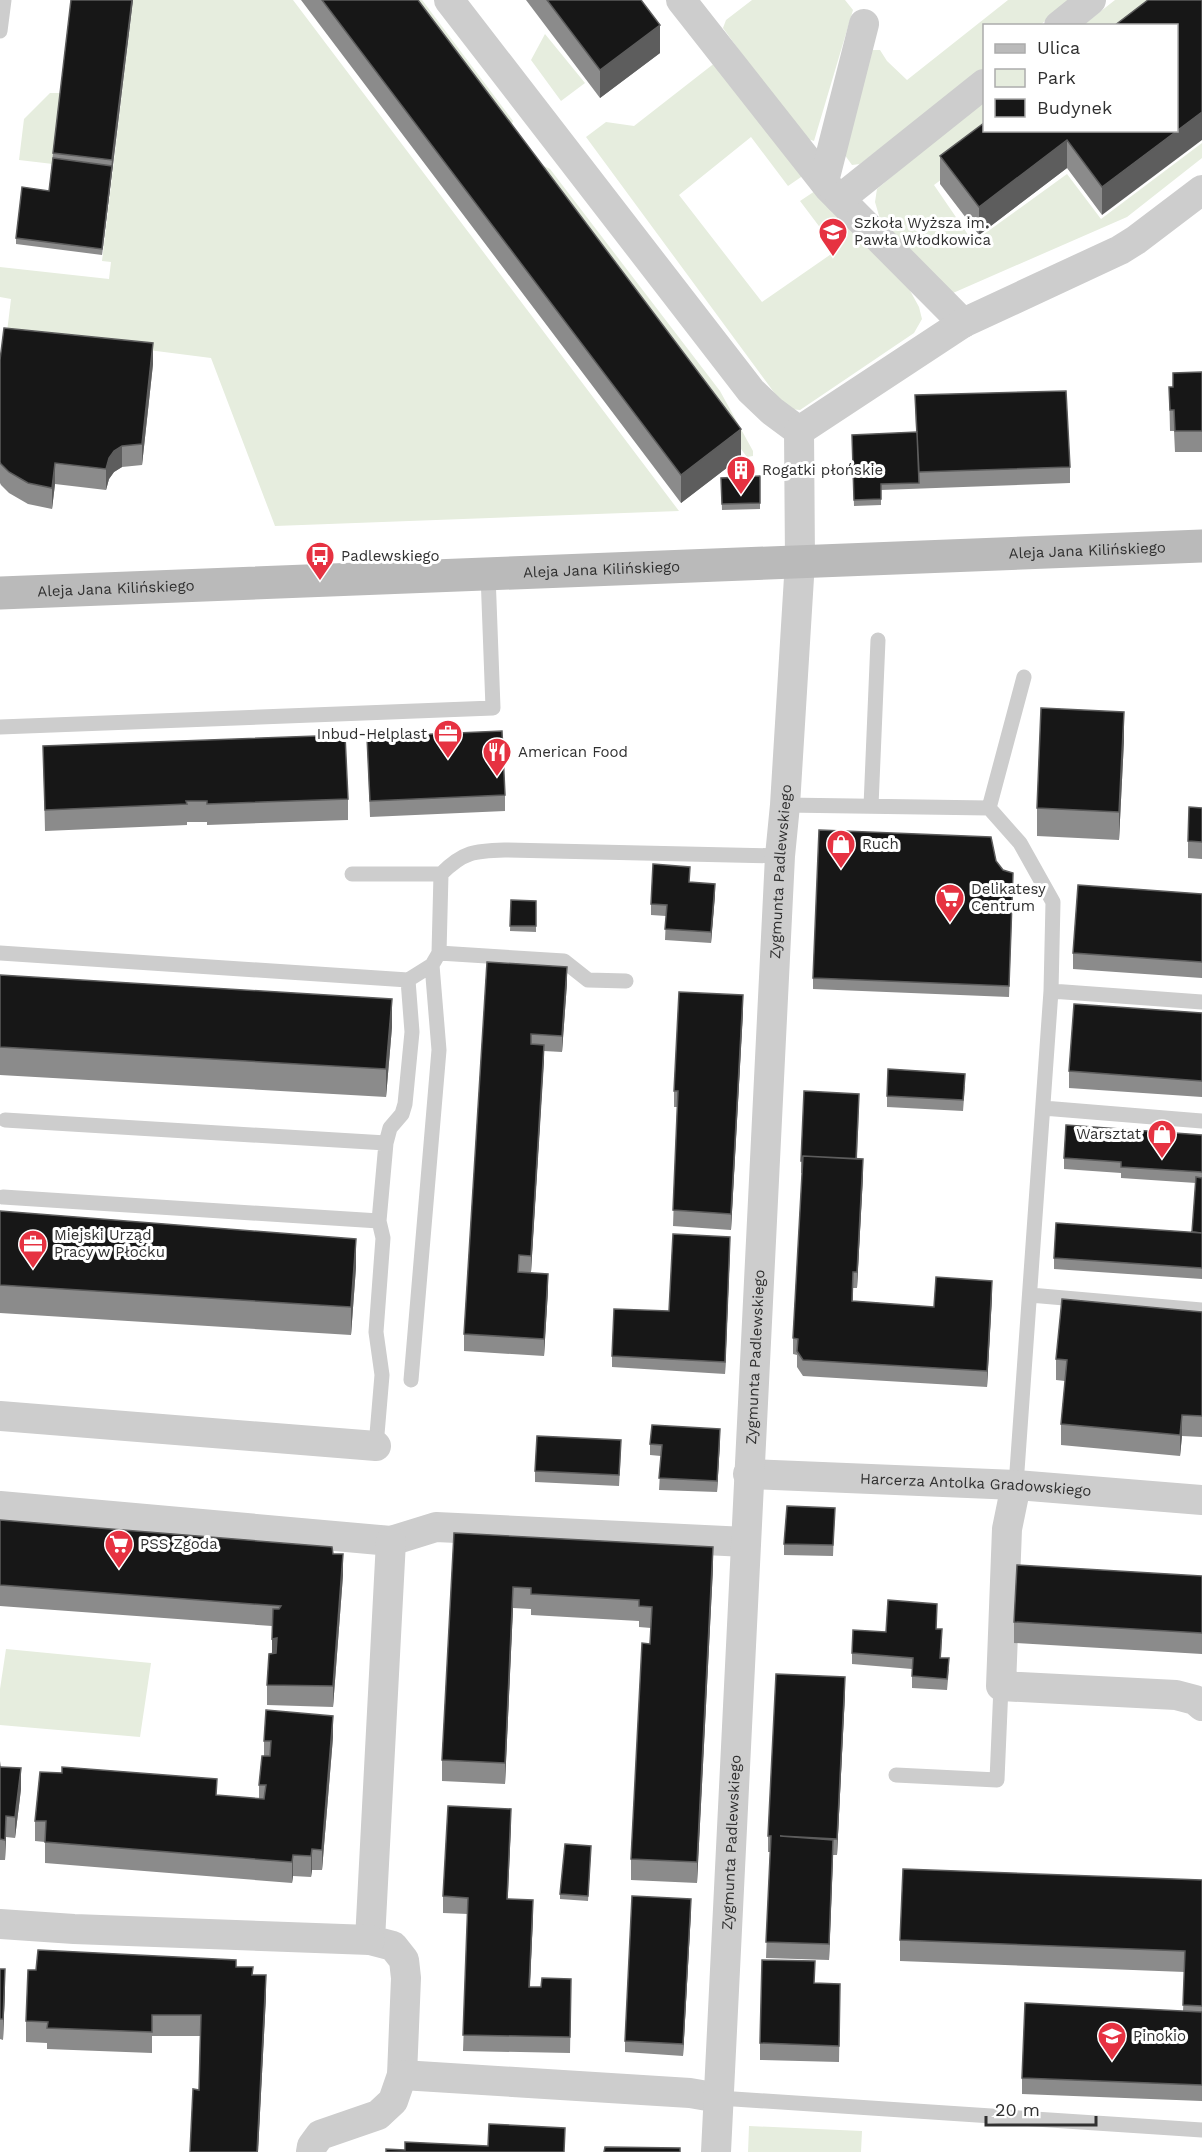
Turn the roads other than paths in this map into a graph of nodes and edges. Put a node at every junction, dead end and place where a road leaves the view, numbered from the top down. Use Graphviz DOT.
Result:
graph roads {
  1 [pos="4,0"];
  2 [pos="449,0"];
  3 [pos="681,0"];
  4 [pos="1090,0"];
  5 [pos="1,21"];
  6 [pos="864,24"];
  7 [pos="1061,24"];
  8 [pos="983,85"];
  9 [pos="832,190"];
  10 [pos="1202,190"];
  11 [pos="963,323"];
  12 [pos="799,431"];
  13 [pos="1202,546"];
  14 [pos="800,561"];
  15 [pos="488,574"];
  16 [pos="0,593"];
  17 [pos="878,640"];
  18 [pos="1024,677"];
  19 [pos="0,727"];
  20 [pos="785,805"];
  21 [pos="871,806"];
  22 [pos="989,808"];
  23 [pos="780,856"];
  24 [pos="352,874"];
  25 [pos="441,874"];
  26 [pos="0,953"];
  27 [pos="435,959"];
  28 [pos="408,980"];
  29 [pos="626,981"];
  30 [pos="1051,991"];
  31 [pos="1202,1002"];
  32 [pos="1043,1108"];
  33 [pos="5,1120"];
  34 [pos="1202,1121"];
  35 [pos="386,1143"];
  36 [pos="3,1197"];
  37 [pos="379,1221"];
  38 [pos="1030,1295"];
  39 [pos="1202,1310"];
  40 [pos="411,1380"];
  41 [pos="0,1416"];
  42 [pos="376,1446"];
  43 [pos="748,1474"];
  44 [pos="1016,1485"];
  45 [pos="1202,1500"];
  46 [pos="0,1506"];
  47 [pos="391,1541"];
  48 [pos="746,1542"];
  49 [pos="1001,1686"];
  50 [pos="1202,1706"];
  51 [pos="896,1775"];
  52 [pos="0,1924"];
  53 [pos="370,1940"];
  54 [pos="402,2075"];
  55 [pos="719,2098"];
  56 [pos="1202,2130"];
  57 [pos="311,2152"];
  58 [pos="716,2152"];
  1 -- 5 [label="lane"];
  2 -- 12 [label="street"];
  3 -- 9 [label="street"];
  4 -- 7 [label="street"];
  6 -- 9 [label="street"];
  8 -- 9 [label="street"];
  9 -- 11 [label="street"];
  10 -- 11 [label="street"];
  11 -- 12 [label="street"];
  12 -- 14 [label="street, Zygmunta Padlewskiego"];
  13 -- 14 [label="main road, Aleja Jana Kilińskiego"];
  14 -- 15 [label="main road, Aleja Jana Kilińskiego"];
  14 -- 20 [label="street, Zygmunta Padlewskiego"];
  15 -- 16 [label="main road, Aleja Jana Kilińskiego"];
  15 -- 19 [label="lane"];
  17 -- 21 [label="lane"];
  18 -- 22 [label="lane"];
  20 -- 21 [label="lane"];
  20 -- 23 [label="street, Zygmunta Padlewskiego"];
  21 -- 22 [label="lane"];
  22 -- 30 [label="lane"];
  23 -- 25 [label="lane"];
  23 -- 43 [label="street, Zygmunta Padlewskiego"];
  24 -- 25 [label="lane"];
  25 -- 27 [label="lane"];
  26 -- 28 [label="lane"];
  27 -- 28 [label="lane"];
  27 -- 29 [label="lane"];
  27 -- 40 [label="lane"];
  28 -- 35 [label="lane"];
  30 -- 31 [label="lane"];
  30 -- 32 [label="lane"];
  32 -- 34 [label="lane"];
  32 -- 38 [label="lane"];
  33 -- 35 [label="lane"];
  35 -- 37 [label="lane"];
  36 -- 37 [label="lane"];
  37 -- 42 [label="lane"];
  38 -- 39 [label="lane"];
  38 -- 44 [label="lane"];
  41 -- 42 [label="street"];
  43 -- 44 [label="street, Harcerza Antolka Gradowskiego"];
  43 -- 48 [label="street, Zygmunta Padlewskiego"];
  44 -- 45 [label="street, Harcerza Antolka Gradowskiego"];
  44 -- 49 [label="street"];
  46 -- 47 [label="street"];
  47 -- 48 [label="street"];
  47 -- 53 [label="street"];
  48 -- 55 [label="street, Zygmunta Padlewskiego"];
  49 -- 50 [label="street"];
  49 -- 51 [label="lane"];
  52 -- 53 [label="street"];
  53 -- 54 [label="street"];
  54 -- 55 [label="street"];
  54 -- 57 [label="street"];
  55 -- 56 [label="lane"];
  55 -- 58 [label="street, Zygmunta Padlewskiego"];
}
